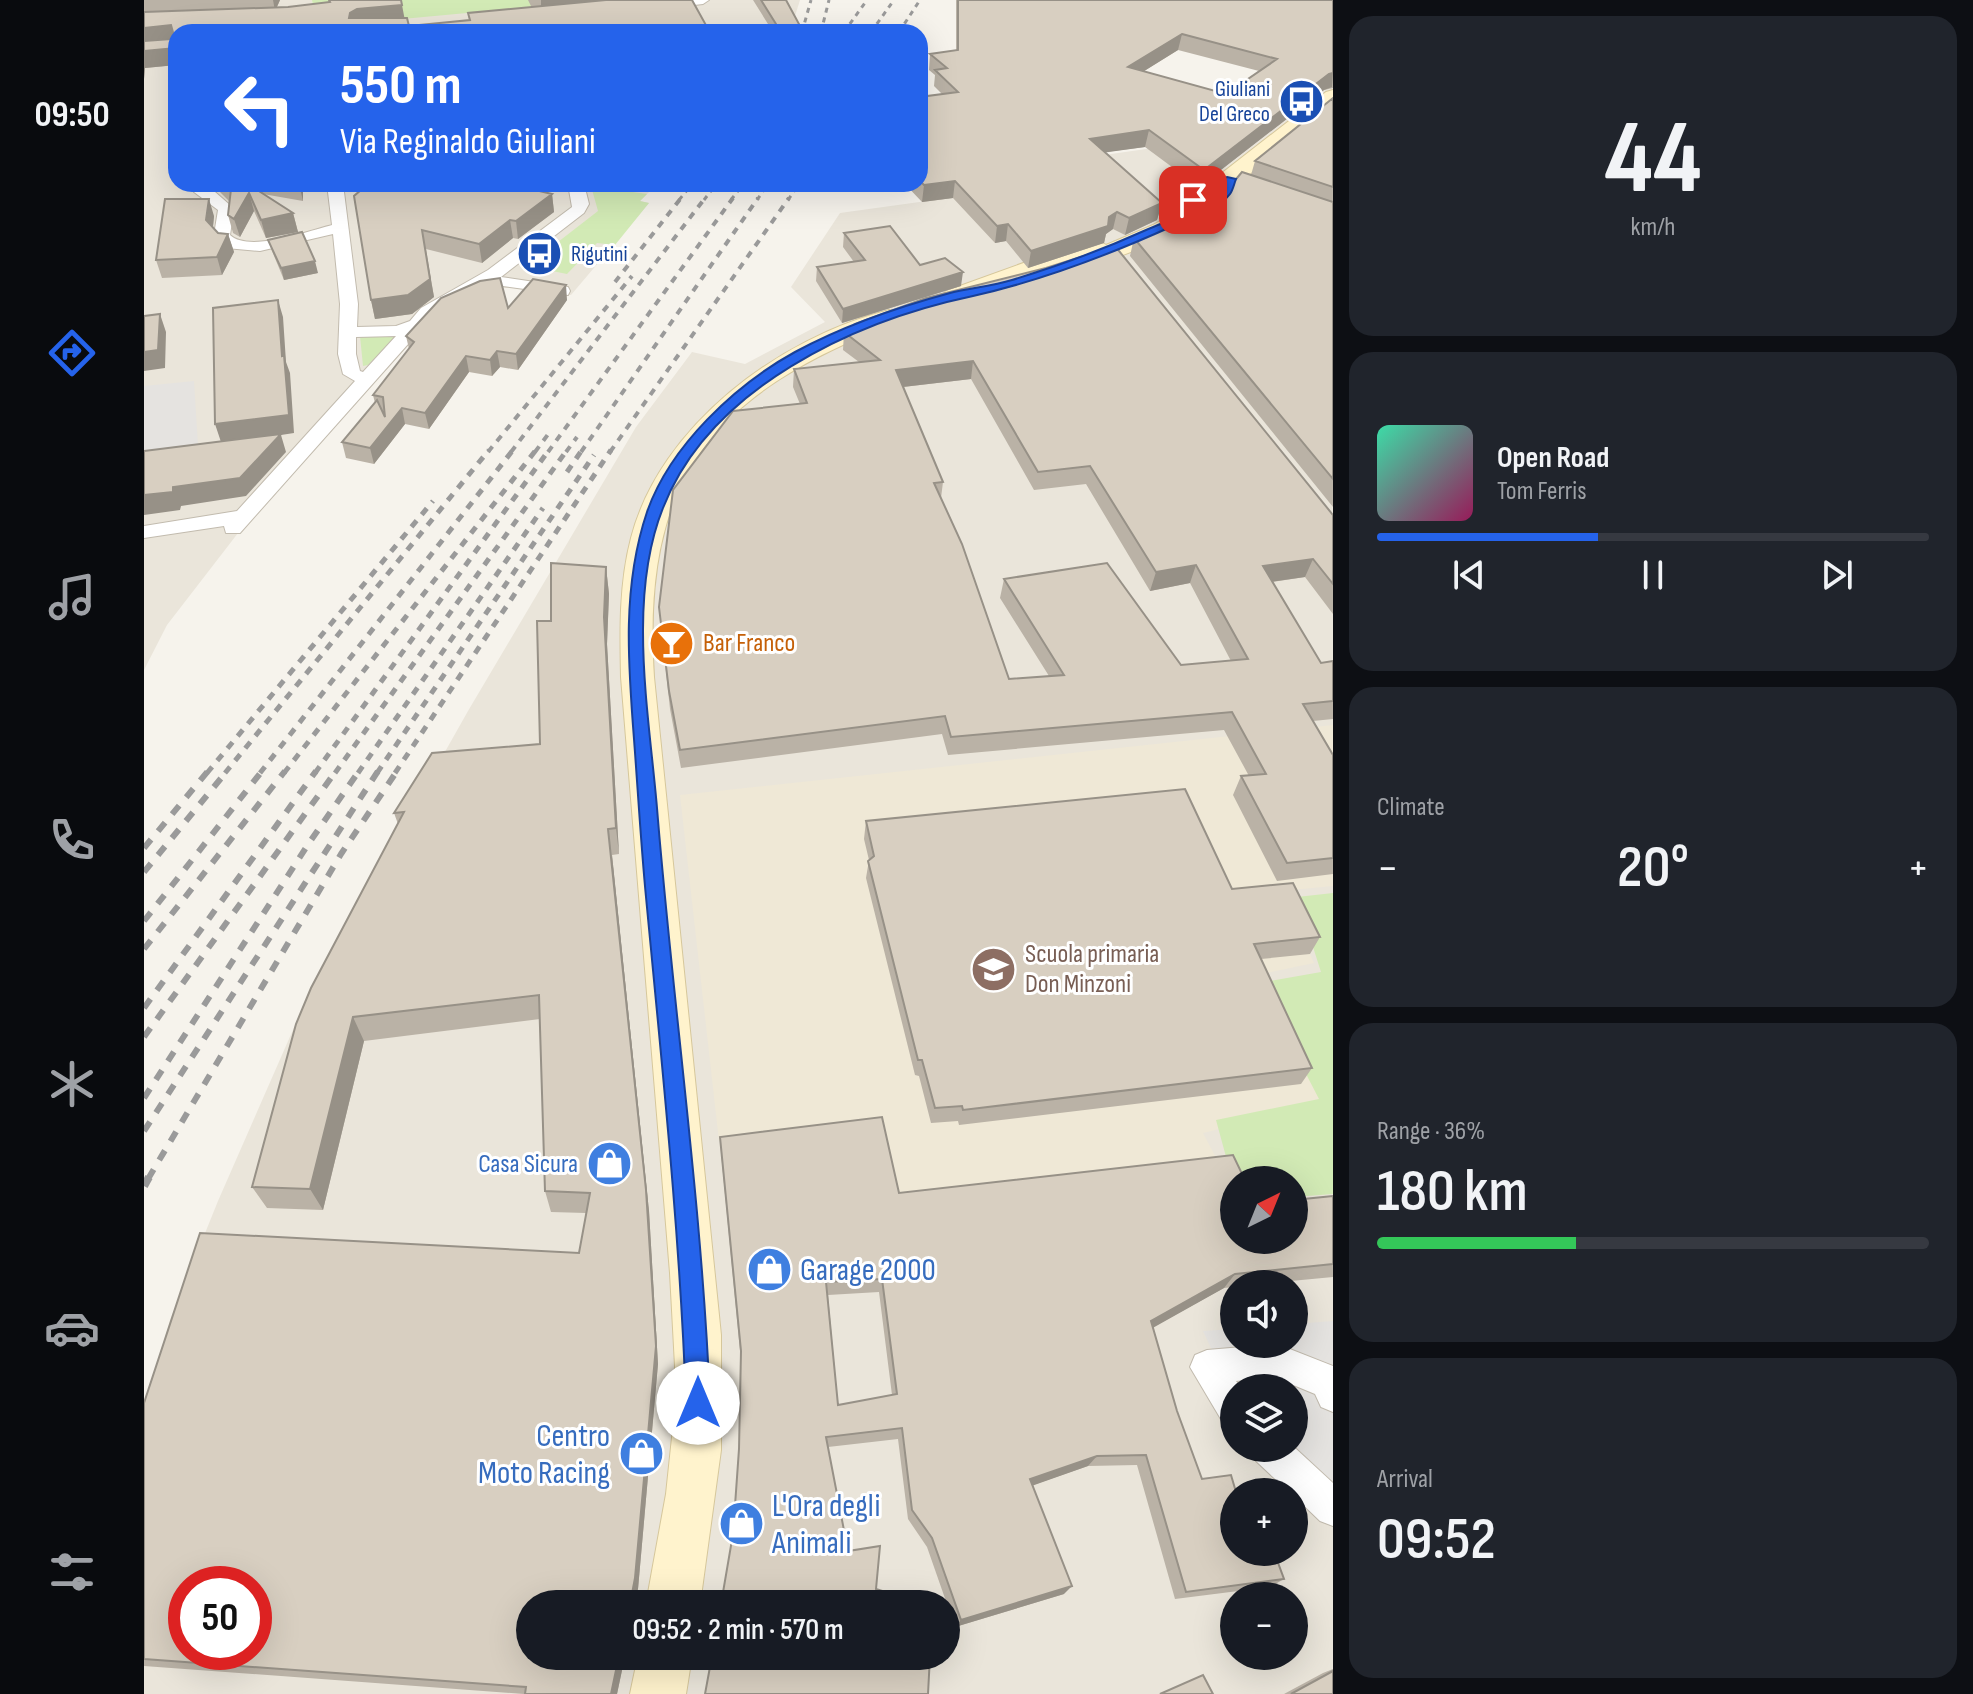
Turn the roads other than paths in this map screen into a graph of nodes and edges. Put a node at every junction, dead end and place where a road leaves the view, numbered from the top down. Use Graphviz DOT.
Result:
graph roads {
  1 [pos="703,0"];
  2 [pos="639,7"];
  3 [pos="1333,96"];
  4 [pos="1231,179"];
  5 [pos="1254,187"];
  6 [pos="203,192"];
  7 [pos="336,192"];
  8 [pos="578,192"];
  9 [pos="339,228"];
  10 [pos="1114,243"];
  11 [pos="1128,269"];
  12 [pos="485,279"];
  13 [pos="562,291"];
  14 [pos="414,325"];
  15 [pos="348,332"];
  16 [pos="365,379"];
  17 [pos="311,440"];
  18 [pos="281,444"];
  19 [pos="144,532"];
  20 [pos="1220,1387"];
  21 [pos="1333,1395"];
  22 [pos="1284,1462"];
  23 [pos="1333,1508"];
  24 [pos="675,1590"];
  25 [pos="662,1670"];
  26 [pos="658,1694"];
  1 -- 2 [label="street"];
  3 -- 4 [label="main road"];
  4 -- 5 [label="street"];
  4 -- 10 [label="main road"];
  6 -- 9 [label="street"];
  7 -- 9 [label="street"];
  8 -- 12 [label="street"];
  9 -- 15 [label="street"];
  10 -- 11 [label="street"];
  10 -- 24 [label="main road"];
  12 -- 13 [label="street"];
  12 -- 14 [label="street"];
  14 -- 15 [label="street"];
  14 -- 16 [label="street"];
  15 -- 16 [label="street"];
  16 -- 17 [label="street"];
  17 -- 18 [label="street"];
  17 -- 19 [label="street"];
  20 -- 21 [label="street"];
  22 -- 23 [label="street"];
  25 -- 26 [label="main road"];
}
